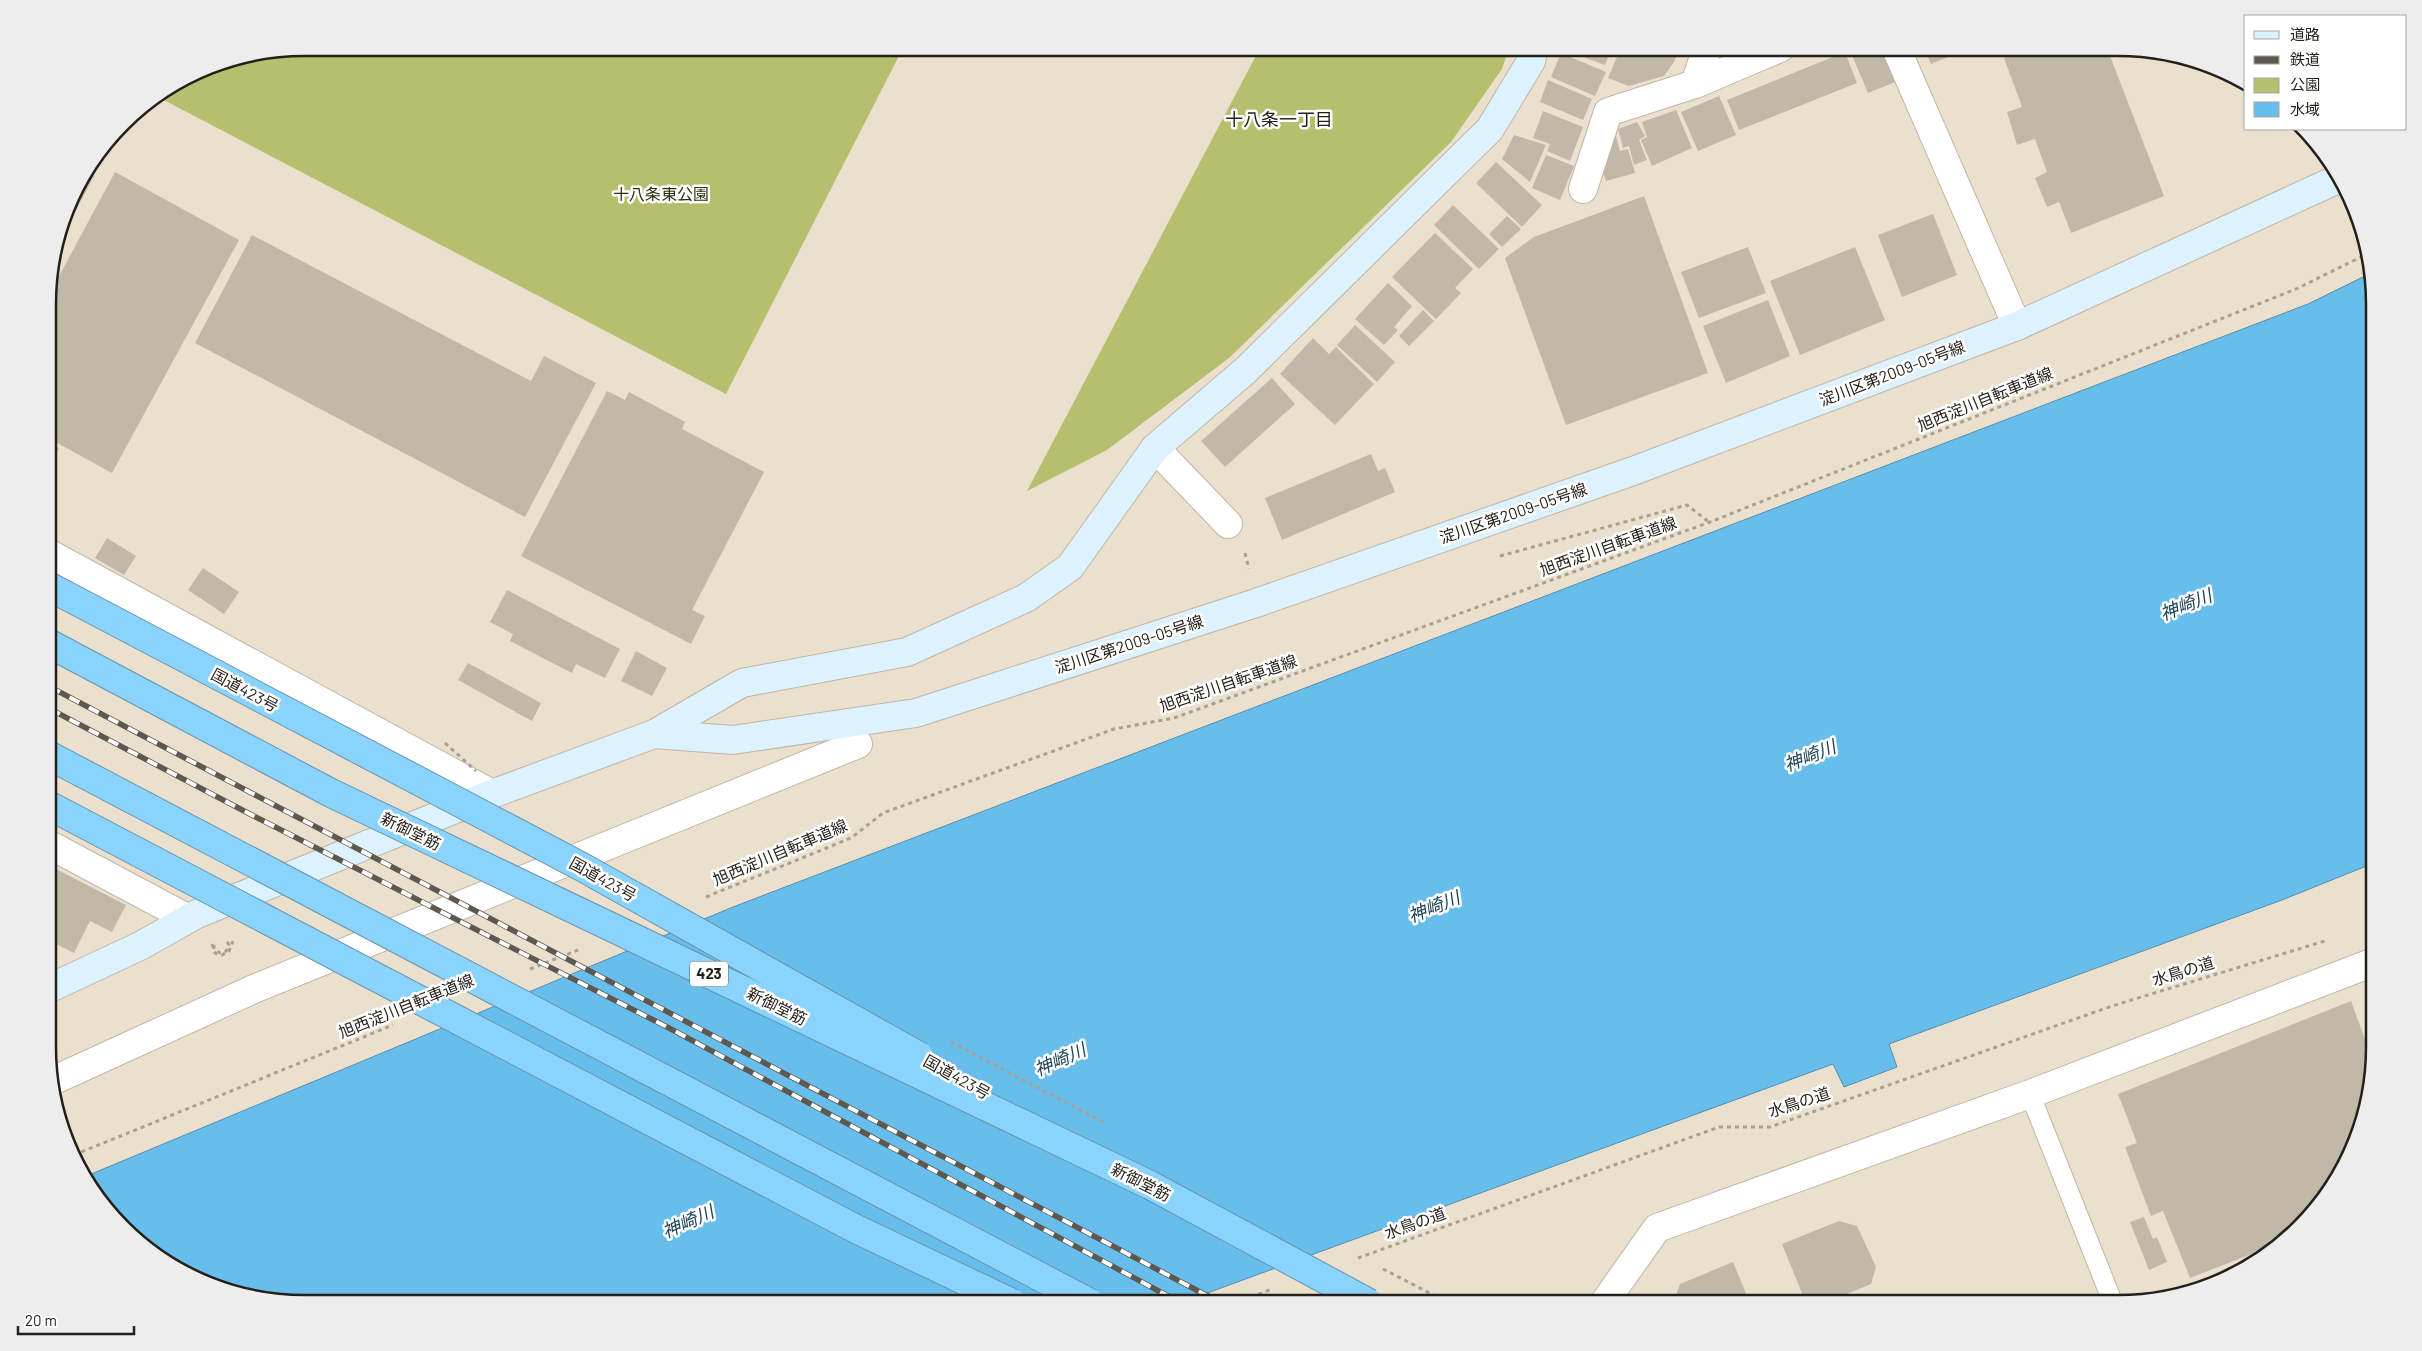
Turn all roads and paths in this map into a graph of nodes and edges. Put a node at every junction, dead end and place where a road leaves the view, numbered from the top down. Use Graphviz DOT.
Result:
graph roads {
  1 [pos="1532,56"];
  2 [pos="1704,56"];
  3 [pos="1761,56"];
  4 [pos="1899,56"];
  5 [pos="1695,84"];
  6 [pos="2333,181"];
  7 [pos="1583,189"];
  8 [pos="2361,257"];
  9 [pos="2017,326"];
  10 [pos="1155,448"];
  11 [pos="1228,524"];
  12 [pos="56,557"];
  13 [pos="56,589"];
  14 [pos="1256,603"];
  15 [pos="56,647"];
  16 [pos="654,734"];
  17 [pos="858,744"];
  18 [pos="56,759"];
  19 [pos="492,794"];
  20 [pos="56,809"];
  21 [pos="56,849"];
  22 [pos="703,898"];
  23 [pos="187,918"];
  24 [pos="219,936"];
  25 [pos="2336,938"];
  26 [pos="233,941"];
  27 [pos="583,948"];
  28 [pos="2366,965"];
  29 [pos="527,970"];
  30 [pos="56,985"];
  31 [pos="398,1023"];
  32 [pos="58,1078"];
  33 [pos="2030,1094"];
  34 [pos="80,1153"];
  35 [pos="1150,1185"];
  36 [pos="1357,1258"];
  37 [pos="1273,1289"];
  38 [pos="995,1295"];
  39 [pos="1075,1295"];
  40 [pos="1257,1295"];
  41 [pos="1354,1295"];
  42 [pos="1610,1295"];
  43 [pos="2110,1295"];
  1 -- 10 [label="street"];
  2 -- 5 [label="street"];
  3 -- 5 [label="street"];
  4 -- 9 [label="street"];
  5 -- 7 [label="street"];
  6 -- 9 [label="street, 淀川区第2009-05号線"];
  8 -- 22 [label="path, 旭西淀川自転車道線"];
  9 -- 14 [label="street, 淀川区第2009-05号線"];
  10 -- 11 [label="street"];
  10 -- 16 [label="street"];
  11 -- 14 [label="path"];
  12 -- 19 [label="street"];
  13 -- 35 [label="highway, 国道423号 / 423, bridge"];
  14 -- 16 [label="street, 淀川区第2009-05号線"];
  15 -- 35 [label="highway, 新御堂筋 / 423, bridge"];
  16 -- 19 [label="street"];
  17 -- 32 [label="street"];
  18 -- 39 [label="highway, bridge"];
  19 -- 23 [label="street"];
  20 -- 38 [label="highway, bridge"];
  21 -- 23 [label="street"];
  23 -- 30 [label="street"];
  24 -- 26 [label="path"];
  25 -- 36 [label="path, 水鳥の道"];
  27 -- 29 [label="path"];
  28 -- 33 [label="street"];
  31 -- 34 [label="path, 旭西淀川自転車道線"];
  33 -- 42 [label="street"];
  33 -- 43 [label="lane"];
  35 -- 41 [label="highway, 新御堂筋 / 423, bridge"];
  37 -- 40 [label="path"];
}
